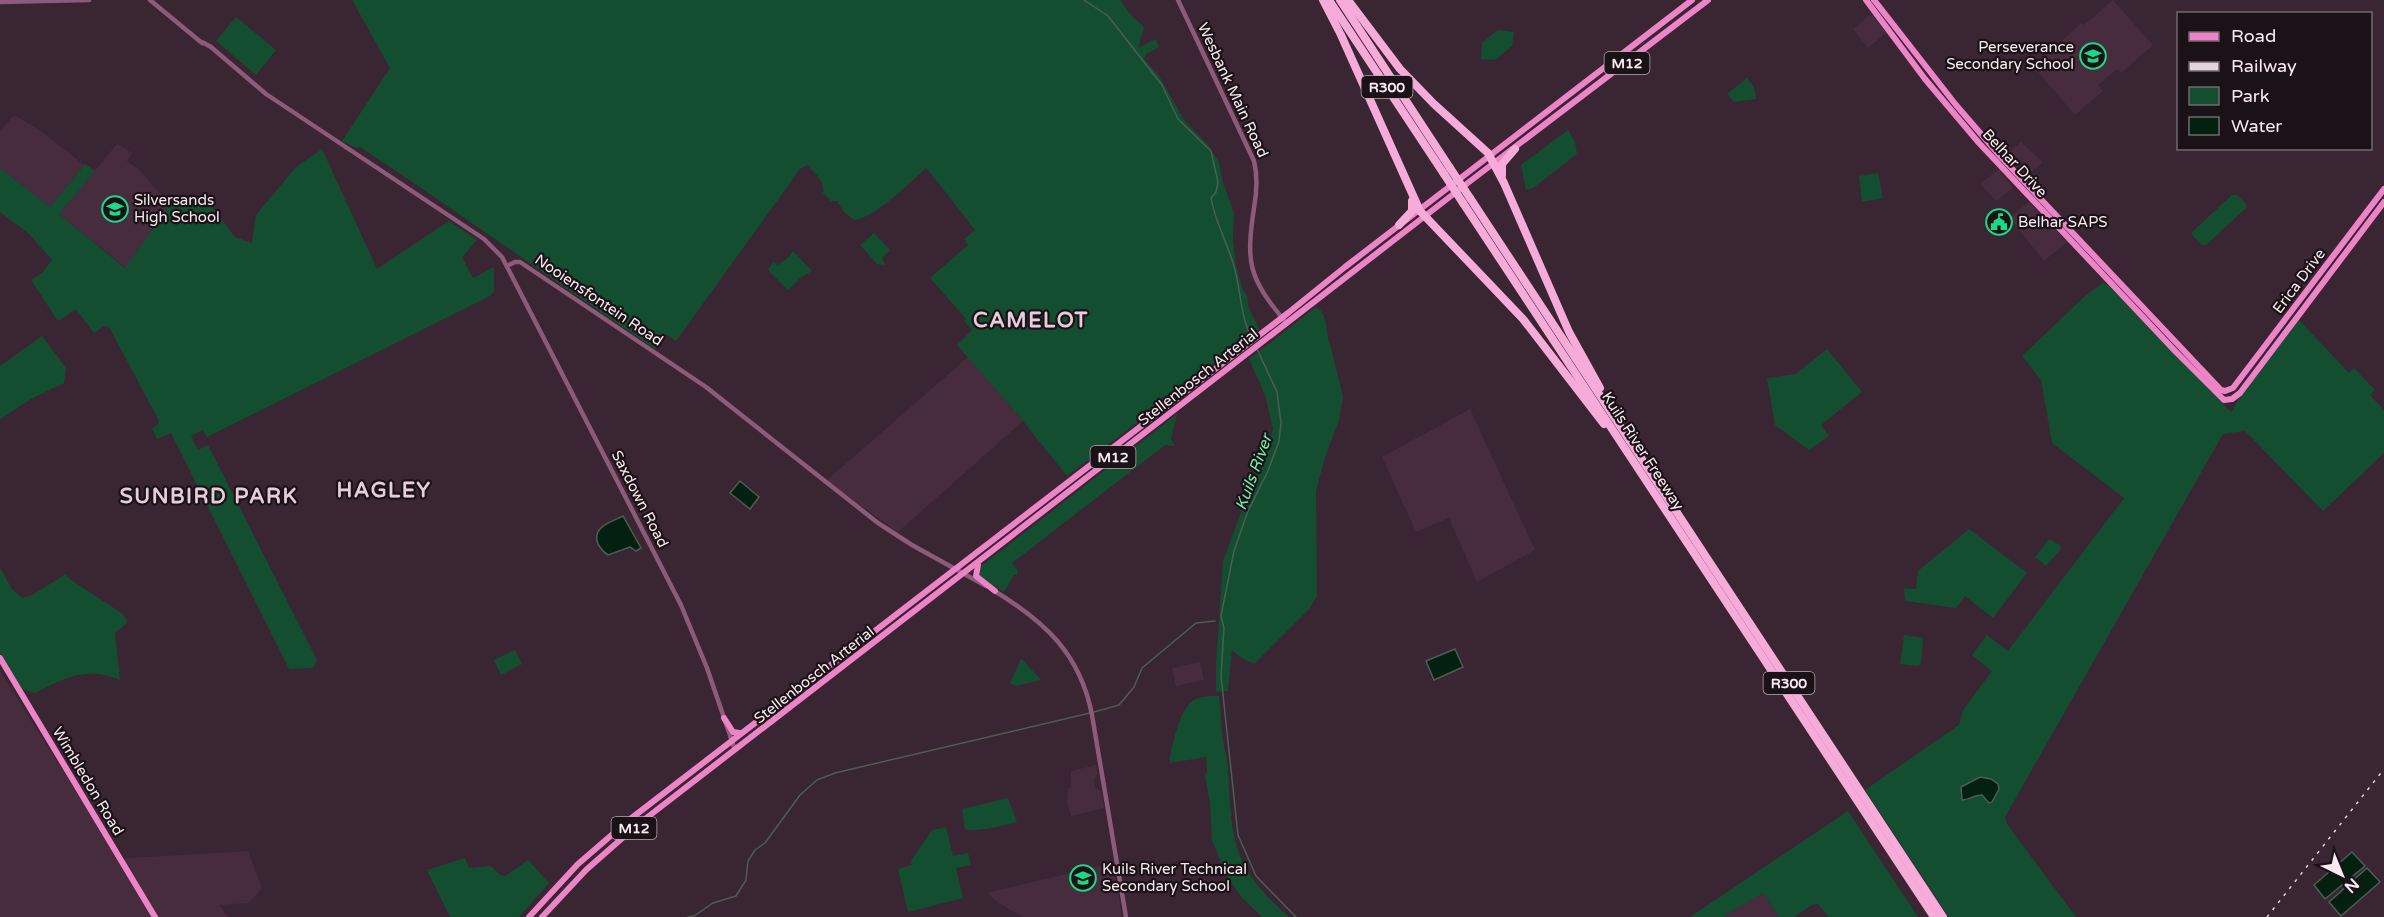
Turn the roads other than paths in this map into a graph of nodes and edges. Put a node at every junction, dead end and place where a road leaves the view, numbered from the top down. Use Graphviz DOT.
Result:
graph roads {
  1 [pos="89,0"];
  2 [pos="150,0"];
  3 [pos="1178,0"];
  4 [pos="1323,0"];
  5 [pos="1329,0"];
  6 [pos="1340,0"];
  7 [pos="1347,0"];
  8 [pos="1692,0"];
  9 [pos="1708,0"];
  10 [pos="1866,0"];
  11 [pos="1874,0"];
  12 [pos="0,2"];
  13 [pos="1515,149"];
  14 [pos="1492,160"];
  15 [pos="1447,171"];
  16 [pos="1504,183"];
  17 [pos="2384,189"];
  18 [pos="1411,194"];
  19 [pos="2384,202"];
  20 [pos="1422,214"];
  21 [pos="1399,225"];
  22 [pos="507,266"];
  23 [pos="1284,321"];
  24 [pos="1245,351"];
  25 [pos="2233,388"];
  26 [pos="2236,397"];
  27 [pos="1632,451"];
  28 [pos="980,562"];
  29 [pos="955,569"];
  30 [pos="964,574"];
  31 [pos="995,591"];
  32 [pos="0,658"];
  33 [pos="724,718"];
  34 [pos="742,733"];
  35 [pos="732,740"];
  36 [pos="735,750"];
  37 [pos="155,917"];
  38 [pos="529,917"];
  39 [pos="542,917"];
  40 [pos="1126,917"];
  41 [pos="1934,917"];
  42 [pos="1943,917"];
  1 -- 12 [label="street"];
  2 -- 22 [label="street"];
  3 -- 23 [label="street, Wesbank Main Road"];
  4 -- 18 [label="highway"];
  5 -- 15 [label="highway, Kuils River Freeway / R300"];
  6 -- 15 [label="highway, Kuils River Freeway / R300"];
  7 -- 14 [label="highway"];
  8 -- 14 [label="main road, Stellenbosch Arterial / M12"];
  9 -- 13 [label="main road, Stellenbosch Arterial / M12"];
  10 -- 26 [label="main road, Belhar Drive"];
  11 -- 25 [label="main road, Belhar Drive"];
  13 -- 14 [label="main road, Stellenbosch Arterial / M12"];
  13 -- 16 [label="highway"];
  14 -- 16 [label="highway"];
  14 -- 20 [label="main road, Stellenbosch Arterial / M12"];
  15 -- 27 [label="highway, Kuils River Freeway / R300, bridge"];
  16 -- 27 [label="highway"];
  17 -- 25 [label="main road, Erica Drive"];
  18 -- 20 [label="highway"];
  18 -- 21 [label="highway"];
  19 -- 26 [label="main road, Erica Drive"];
  20 -- 21 [label="main road, Stellenbosch Arterial / M12"];
  20 -- 23 [label="main road, Stellenbosch Arterial / M12"];
  20 -- 27 [label="highway"];
  21 -- 23 [label="main road, Stellenbosch Arterial / M12"];
  22 -- 29 [label="street, Nooiensfontein Road"];
  22 -- 33 [label="street, Saxdown Road"];
  23 -- 24 [label="main road, Stellenbosch Arterial / M12"];
  24 -- 28 [label="main road, Stellenbosch Arterial / M12"];
  24 -- 29 [label="main road, Stellenbosch Arterial / M12"];
  27 -- 41 [label="highway, Kuils River Freeway / R300"];
  27 -- 42 [label="highway, Kuils River Freeway / R300"];
  28 -- 30 [label="main road, Stellenbosch Arterial / M12"];
  28 -- 31 [label="main road"];
  29 -- 30 [label="street, Nooiensfontein Road"];
  29 -- 34 [label="main road, Stellenbosch Arterial / M12"];
  30 -- 31 [label="street, Nooiensfontein Road"];
  30 -- 36 [label="main road, Stellenbosch Arterial / M12"];
  31 -- 40 [label="street, Nooiensfontein Road"];
  32 -- 37 [label="main road, Wimbledon Road"];
  33 -- 34 [label="main road"];
  33 -- 35 [label="street, Saxdown Road"];
  34 -- 35 [label="main road, Stellenbosch Arterial / M12"];
  35 -- 36 [label="street, Saxdown Road"];
  35 -- 38 [label="main road, Stellenbosch Arterial / M12"];
  36 -- 39 [label="main road, Stellenbosch Arterial / M12"];
}
